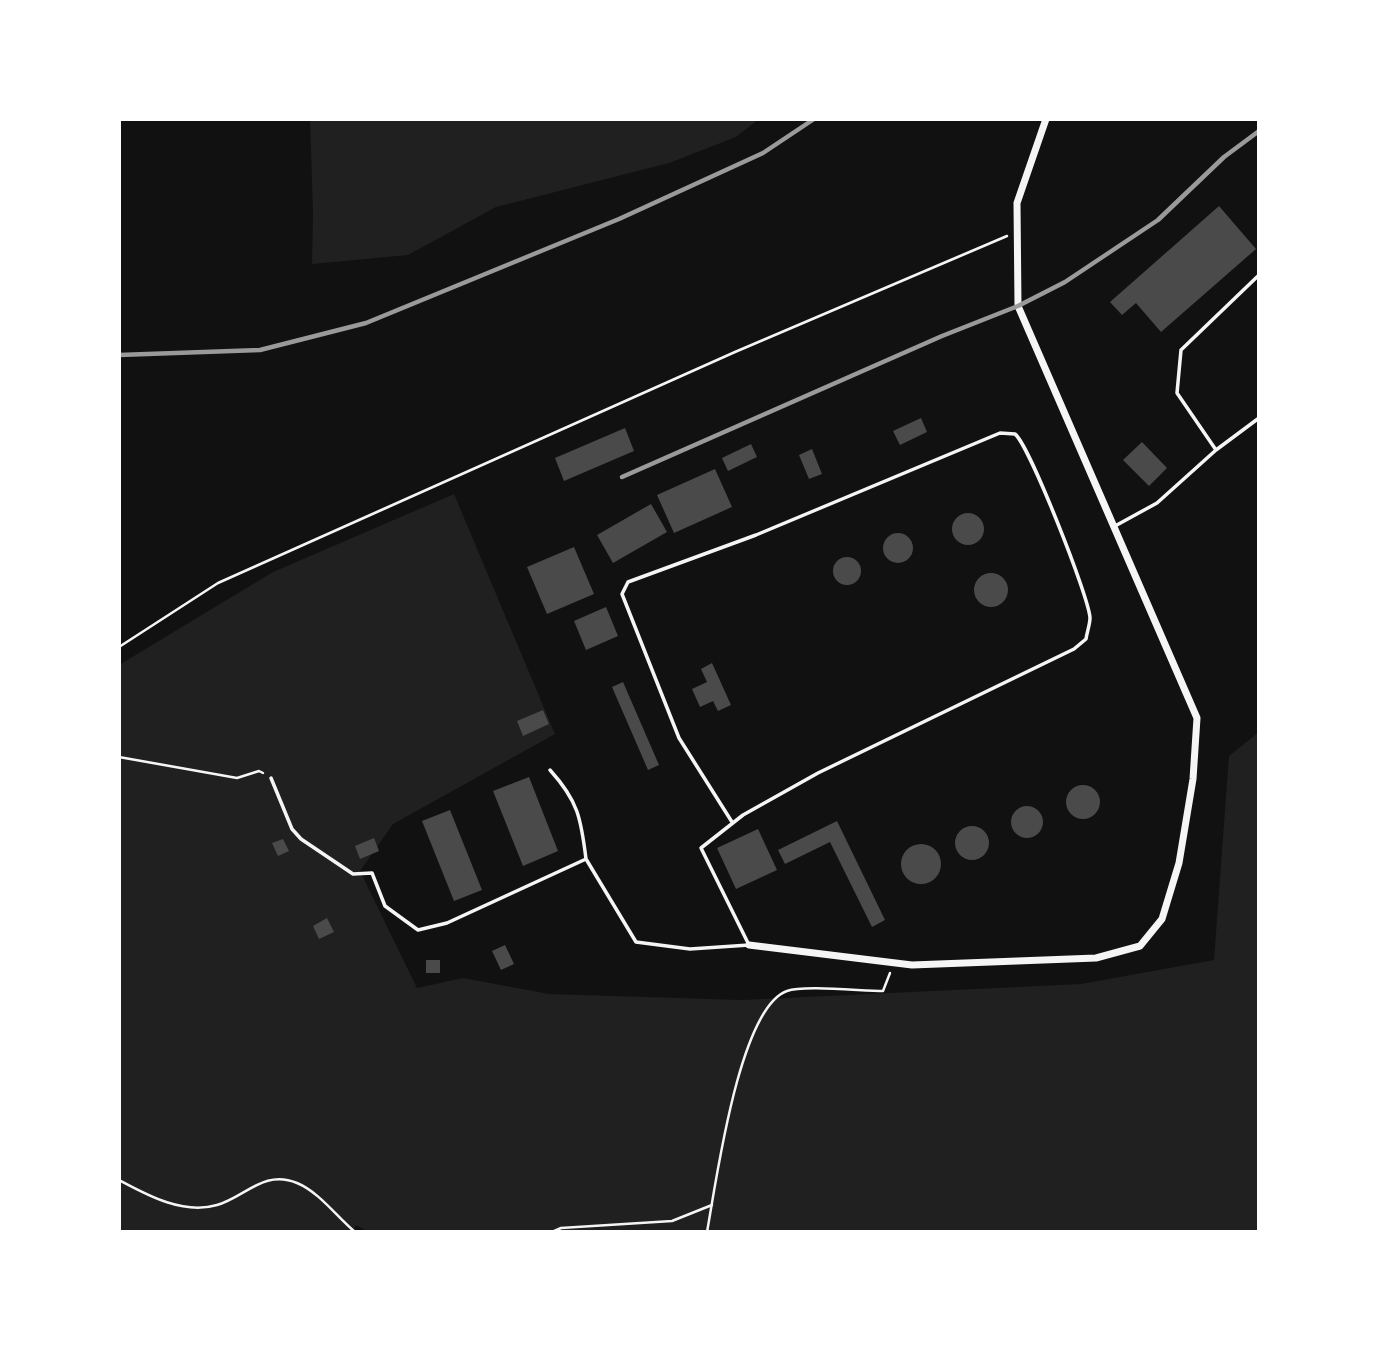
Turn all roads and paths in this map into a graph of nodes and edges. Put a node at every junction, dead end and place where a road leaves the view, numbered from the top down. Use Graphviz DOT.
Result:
graph roads {
  1 [pos="1046,119"];
  2 [pos="1017,232"];
  3 [pos="1259,275"];
  4 [pos="1259,418"];
  5 [pos="1216,450"];
  6 [pos="1114,526"];
  7 [pos="119,648"];
  8 [pos="119,757"];
  9 [pos="550,770"];
  10 [pos="271,778"];
  11 [pos="732,822"];
  12 [pos="586,859"];
  13 [pos="749,944"];
  14 [pos="894,963"];
  15 [pos="119,1180"];
  16 [pos="712,1205"];
  17 [pos="355,1232"];
  18 [pos="552,1232"];
  19 [pos="707,1232"];
  1 -- 2 [label="street"];
  2 -- 6 [label="street"];
  2 -- 7 [label="path"];
  3 -- 5 [label="lane"];
  4 -- 5 [label="lane"];
  5 -- 6 [label="lane"];
  6 -- 14 [label="street"];
  8 -- 10 [label="path"];
  9 -- 12 [label="lane"];
  10 -- 12 [label="lane"];
  11 -- 11 [label="lane"];
  11 -- 13 [label="lane"];
  12 -- 13 [label="lane"];
  13 -- 14 [label="street"];
  14 -- 16 [label="path"];
  15 -- 17 [label="path"];
  16 -- 18 [label="path"];
  16 -- 19 [label="path"];
}
